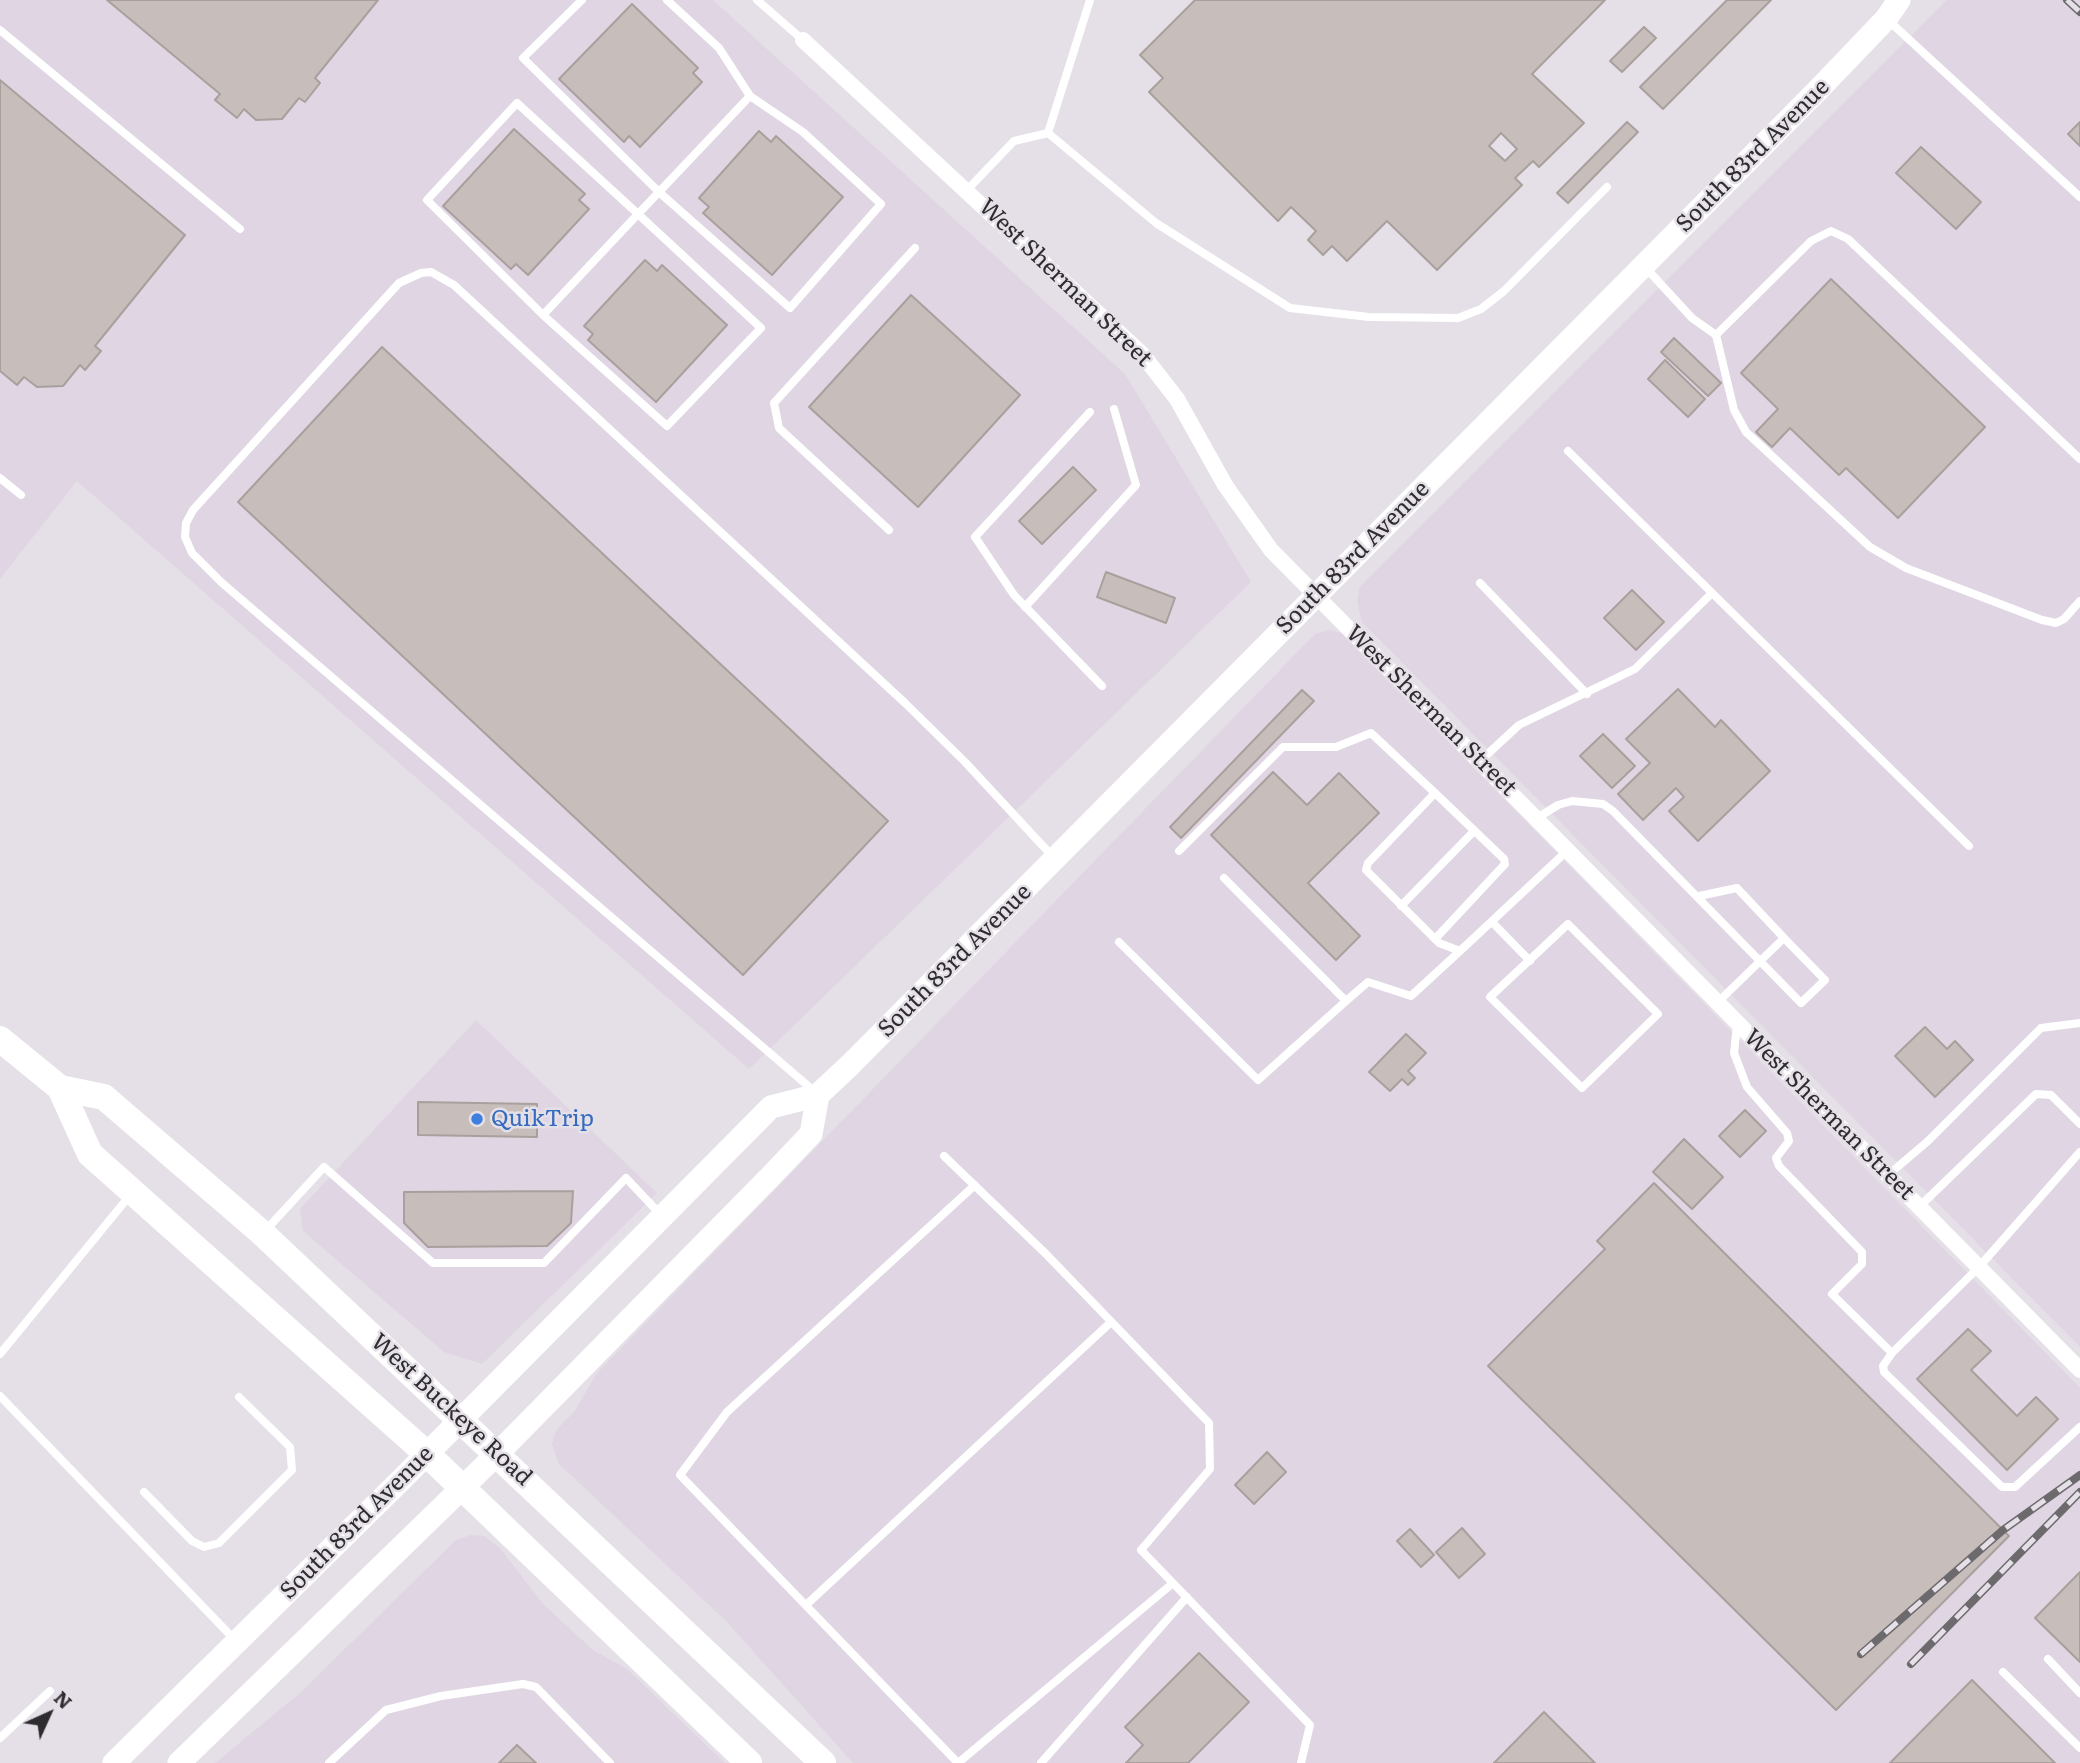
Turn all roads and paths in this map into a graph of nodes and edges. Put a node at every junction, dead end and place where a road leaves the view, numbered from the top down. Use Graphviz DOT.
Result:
graph roads {
  1 [pos="582,0"];
  2 [pos="667,0"];
  3 [pos="757,0"];
  4 [pos="1090,0"];
  5 [pos="1919,0"];
  6 [pos="1893,9"];
  7 [pos="0,30"];
  8 [pos="803,40"];
  9 [pos="750,96"];
  10 [pos="1048,133"];
  11 [pos="1607,187"];
  12 [pos="967,190"];
  13 [pos="659,192"];
  14 [pos="2080,197"];
  15 [pos="638,214"];
  16 [pos="240,229"];
  17 [pos="915,248"];
  18 [pos="1644,265"];
  19 [pos="543,315"];
  20 [pos="1716,335"];
  21 [pos="1114,409"];
  22 [pos="1090,412"];
  23 [pos="1567,451"];
  24 [pos="2080,459"];
  25 [pos="0,478"];
  26 [pos="21,495"];
  27 [pos="889,530"];
  28 [pos="1480,583"];
  29 [pos="1712,593"];
  30 [pos="1316,596"];
  31 [pos="2080,601"];
  32 [pos="1025,607"];
  33 [pos="1102,686"];
  34 [pos="1587,694"];
  35 [pos="1480,761"];
  36 [pos="1435,793"];
  37 [pos="1537,818"];
  38 [pos="1474,831"];
  39 [pos="1969,846"];
  40 [pos="1568,850"];
  41 [pos="1180,851"];
  42 [pos="1056,860"];
  43 [pos="1224,878"];
  44 [pos="1699,896"];
  45 [pos="1401,906"];
  46 [pos="1492,922"];
  47 [pos="1784,938"];
  48 [pos="1435,939"];
  49 [pos="1119,942"];
  50 [pos="1460,951"];
  51 [pos="1530,961"];
  52 [pos="1760,962"];
  53 [pos="1346,1001"];
  54 [pos="1718,1002"];
  55 [pos="1738,1022"];
  56 [pos="2080,1023"];
  57 [pos="0,1039"];
  58 [pos="60,1088"];
  59 [pos="818,1095"];
  60 [pos="2080,1124"];
  61 [pos="2080,1152"];
  62 [pos="944,1156"];
  63 [pos="1888,1175"];
  64 [pos="975,1185"];
  65 [pos="133,1192"];
  66 [pos="1919,1207"];
  67 [pos="663,1217"];
  68 [pos="262,1233"];
  69 [pos="1979,1267"];
  70 [pos="1111,1322"];
  71 [pos="1892,1353"];
  72 [pos="0,1354"];
  73 [pos="2080,1370"];
  74 [pos="0,1396"];
  75 [pos="239,1396"];
  76 [pos="461,1419"];
  77 [pos="2080,1427"];
  78 [pos="427,1454"];
  79 [pos="497,1454"];
  80 [pos="462,1489"];
  81 [pos="144,1492"];
  82 [pos="1173,1583"];
  83 [pos="1187,1597"];
  84 [pos="806,1605"];
  85 [pos="237,1642"];
  86 [pos="2048,1660"];
  87 [pos="2003,1672"];
  88 [pos="50,1691"];
  89 [pos="2080,1693"];
  90 [pos="0,1738"];
  91 [pos="2080,1748"];
  92 [pos="114,1763"];
  93 [pos="179,1763"];
  94 [pos="329,1763"];
  95 [pos="610,1763"];
  96 [pos="749,1763"];
  97 [pos="823,1763"];
  98 [pos="1041,1763"];
  99 [pos="1301,1763"];
  1 -- 13 [label="lane"];
  2 -- 9 [label="lane"];
  3 -- 8 [label="lane"];
  4 -- 10 [label="lane"];
  5 -- 6 [label="main road, South 83rd Avenue"];
  6 -- 14 [label="lane"];
  6 -- 18 [label="main road, South 83rd Avenue"];
  7 -- 16 [label="lane"];
  8 -- 12 [label="street, West Sherman Street"];
  9 -- 13 [label="lane"];
  9 -- 13 [label="lane"];
  10 -- 11 [label="lane"];
  10 -- 12 [label="lane"];
  12 -- 30 [label="street, West Sherman Street"];
  13 -- 15 [label="lane"];
  15 -- 19 [label="lane"];
  15 -- 19 [label="lane"];
  15 -- 19 [label="lane"];
  17 -- 27 [label="lane"];
  18 -- 20 [label="lane"];
  18 -- 30 [label="main road, South 83rd Avenue"];
  20 -- 24 [label="lane"];
  20 -- 31 [label="lane"];
  21 -- 32 [label="lane"];
  22 -- 32 [label="lane"];
  23 -- 29 [label="lane"];
  25 -- 26 [label="lane"];
  28 -- 34 [label="lane"];
  29 -- 34 [label="lane"];
  29 -- 39 [label="lane"];
  30 -- 35 [label="street, West Sherman Street"];
  30 -- 42 [label="main road, South 83rd Avenue"];
  32 -- 33 [label="lane"];
  34 -- 35 [label="lane"];
  35 -- 37 [label="street, West Sherman Street"];
  36 -- 38 [label="lane"];
  36 -- 41 [label="lane"];
  36 -- 45 [label="lane"];
  37 -- 40 [label="street, West Sherman Street"];
  37 -- 44 [label="lane"];
  38 -- 45 [label="lane"];
  38 -- 48 [label="lane"];
  40 -- 46 [label="lane"];
  40 -- 54 [label="street, West Sherman Street"];
  42 -- 59 [label="main road, South 83rd Avenue"];
  42 -- 59 [label="lane"];
  43 -- 53 [label="lane"];
  44 -- 47 [label="lane"];
  44 -- 52 [label="lane"];
  45 -- 48 [label="lane"];
  46 -- 50 [label="lane"];
  46 -- 51 [label="lane"];
  47 -- 52 [label="lane"];
  47 -- 52 [label="lane"];
  48 -- 50 [label="lane"];
  49 -- 53 [label="lane"];
  50 -- 53 [label="lane"];
  51 -- 51 [label="lane"];
  52 -- 54 [label="lane"];
  54 -- 55 [label="street, West Sherman Street"];
  55 -- 63 [label="street, West Sherman Street"];
  55 -- 71 [label="lane"];
  56 -- 63 [label="lane"];
  57 -- 58 [label="main road, West Buckeye Road"];
  58 -- 65 [label="main road, West Buckeye Road"];
  58 -- 68 [label="main road, West Buckeye Road"];
  59 -- 67 [label="main road, South 83rd Avenue"];
  59 -- 79 [label="main road, South 83rd Avenue"];
  60 -- 66 [label="lane"];
  61 -- 69 [label="lane"];
  62 -- 64 [label="lane"];
  63 -- 66 [label="street, West Sherman Street"];
  64 -- 70 [label="lane"];
  64 -- 84 [label="lane"];
  65 -- 72 [label="lane"];
  65 -- 78 [label="main road, West Buckeye Road"];
  66 -- 69 [label="street, West Sherman Street"];
  67 -- 68 [label="lane"];
  67 -- 76 [label="main road, South 83rd Avenue"];
  68 -- 76 [label="main road, West Buckeye Road"];
  69 -- 71 [label="lane"];
  69 -- 73 [label="street, West Sherman Street"];
  70 -- 82 [label="lane"];
  70 -- 84 [label="lane"];
  71 -- 77 [label="lane"];
  74 -- 85 [label="lane"];
  75 -- 81 [label="lane"];
  76 -- 78 [label="main road, South 83rd Avenue"];
  76 -- 79 [label="main road, West Buckeye Road"];
  78 -- 80 [label="main road, West Buckeye Road"];
  78 -- 85 [label="main road, South 83rd Avenue"];
  79 -- 80 [label="main road, South 83rd Avenue"];
  79 -- 97 [label="main road, West Buckeye Road"];
  80 -- 93 [label="main road, South 83rd Avenue"];
  80 -- 96 [label="main road, West Buckeye Road"];
  82 -- 83 [label="lane"];
  82 -- 84 [label="lane"];
  83 -- 98 [label="lane"];
  83 -- 99 [label="lane"];
  85 -- 92 [label="main road, South 83rd Avenue"];
  86 -- 89 [label="lane"];
  87 -- 91 [label="lane"];
  88 -- 90 [label="lane"];
  94 -- 95 [label="lane"];
}
